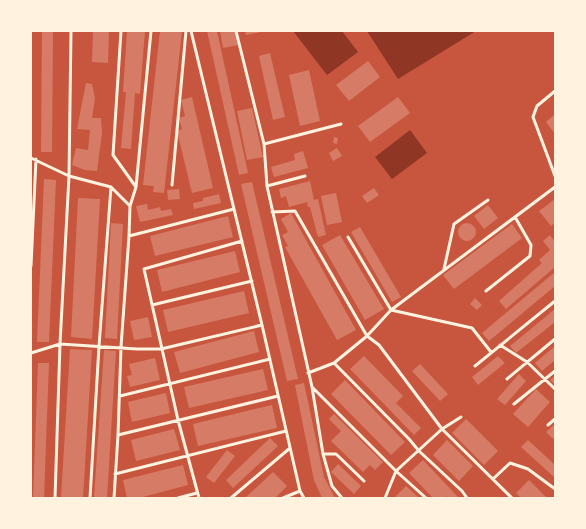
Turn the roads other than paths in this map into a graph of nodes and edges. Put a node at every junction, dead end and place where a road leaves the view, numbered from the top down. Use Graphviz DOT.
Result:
graph roads {
  1 [pos="71,31"];
  2 [pos="121,31"];
  3 [pos="151,31"];
  4 [pos="186,31"];
  5 [pos="191,31"];
  6 [pos="236,31"];
  7 [pos="555,91"];
  8 [pos="341,124"];
  9 [pos="264,144"];
  10 [pos="31,158"];
  11 [pos="36,159"];
  12 [pos="69,176"];
  13 [pos="305,176"];
  14 [pos="555,176"];
  15 [pos="172,185"];
  16 [pos="267,186"];
  17 [pos="111,187"];
  18 [pos="136,187"];
  19 [pos="555,187"];
  20 [pos="488,200"];
  21 [pos="130,206"];
  22 [pos="234,209"];
  23 [pos="272,212"];
  24 [pos="515,217"];
  25 [pos="129,236"];
  26 [pos="348,237"];
  27 [pos="242,241"];
  28 [pos="31,266"];
  29 [pos="444,270"];
  30 [pos="252,281"];
  31 [pos="486,292"];
  32 [pos="555,301"];
  33 [pos="152,305"];
  34 [pos="391,310"];
  35 [pos="262,325"];
  36 [pos="367,336"];
  37 [pos="555,339"];
  38 [pos="60,344"];
  39 [pos="500,345"];
  40 [pos="99,346"];
  41 [pos="121,347"];
  42 [pos="161,349"];
  43 [pos="491,352"];
  44 [pos="31,354"];
  45 [pos="270,359"];
  46 [pos="527,362"];
  47 [pos="334,363"];
  48 [pos="475,366"];
  49 [pos="555,371"];
  50 [pos="308,373"];
  51 [pos="507,379"];
  52 [pos="545,379"];
  53 [pos="170,385"];
  54 [pos="312,387"];
  55 [pos="555,389"];
  56 [pos="120,396"];
  57 [pos="278,396"];
  58 [pos="514,404"];
  59 [pos="461,417"];
  60 [pos="555,419"];
  61 [pos="178,420"];
  62 [pos="548,424"];
  63 [pos="442,430"];
  64 [pos="286,431"];
  65 [pos="118,435"];
  66 [pos="290,448"];
  67 [pos="420,451"];
  68 [pos="323,454"];
  69 [pos="187,456"];
  70 [pos="396,471"];
  71 [pos="115,474"];
  72 [pos="493,479"];
  73 [pos="364,481"];
  74 [pos="555,489"];
  75 [pos="300,492"];
  76 [pos="197,493"];
  77 [pos="55,498"];
  78 [pos="90,498"];
  79 [pos="114,498"];
  80 [pos="178,498"];
  81 [pos="199,498"];
  82 [pos="231,498"];
  83 [pos="283,498"];
  84 [pos="304,498"];
  85 [pos="342,498"];
  86 [pos="385,498"];
  87 [pos="426,498"];
  88 [pos="467,498"];
  89 [pos="512,498"];
  1 -- 12 [label="lane"];
  2 -- 18 [label="lane"];
  3 -- 18 [label="lane"];
  4 -- 15 [label="lane"];
  5 -- 22 [label="lane"];
  6 -- 9 [label="lane"];
  7 -- 14 [label="lane"];
  8 -- 9 [label="lane"];
  9 -- 16 [label="lane"];
  10 -- 11 [label="lane"];
  11 -- 12 [label="lane"];
  11 -- 28 [label="lane"];
  12 -- 17 [label="lane"];
  12 -- 38 [label="lane"];
  13 -- 16 [label="lane"];
  16 -- 23 [label="lane"];
  17 -- 21 [label="lane"];
  17 -- 40 [label="lane"];
  18 -- 21 [label="lane"];
  19 -- 24 [label="lane"];
  20 -- 29 [label="lane"];
  21 -- 25 [label="lane"];
  22 -- 25 [label="lane"];
  22 -- 27 [label="lane"];
  23 -- 36 [label="lane"];
  23 -- 50 [label="lane"];
  24 -- 29 [label="lane"];
  24 -- 31 [label="lane"];
  25 -- 41 [label="lane"];
  26 -- 34 [label="lane"];
  27 -- 30 [label="lane"];
  27 -- 33 [label="lane"];
  29 -- 34 [label="lane"];
  30 -- 33 [label="lane"];
  30 -- 35 [label="lane"];
  32 -- 39 [label="lane"];
  33 -- 42 [label="lane"];
  34 -- 36 [label="lane"];
  34 -- 43 [label="lane"];
  35 -- 42 [label="lane"];
  35 -- 45 [label="lane"];
  36 -- 47 [label="lane"];
  36 -- 63 [label="lane"];
  37 -- 46 [label="lane"];
  38 -- 40 [label="lane"];
  38 -- 44 [label="lane"];
  38 -- 77 [label="lane"];
  39 -- 43 [label="lane"];
  39 -- 46 [label="lane"];
  40 -- 41 [label="lane"];
  40 -- 78 [label="lane"];
  41 -- 42 [label="lane"];
  41 -- 56 [label="lane"];
  42 -- 53 [label="lane"];
  43 -- 48 [label="lane"];
  45 -- 53 [label="lane"];
  45 -- 57 [label="lane"];
  46 -- 51 [label="lane"];
  46 -- 52 [label="lane"];
  47 -- 50 [label="lane"];
  47 -- 67 [label="lane"];
  49 -- 52 [label="lane"];
  50 -- 54 [label="lane"];
  52 -- 55 [label="lane"];
  52 -- 58 [label="lane"];
  53 -- 56 [label="lane"];
  53 -- 61 [label="lane"];
  54 -- 68 [label="lane"];
  54 -- 70 [label="lane"];
  56 -- 65 [label="lane"];
  57 -- 61 [label="lane"];
  57 -- 64 [label="lane"];
  59 -- 63 [label="lane"];
  60 -- 62 [label="lane"];
  61 -- 65 [label="lane"];
  61 -- 69 [label="lane"];
  63 -- 67 [label="lane"];
  63 -- 72 [label="lane"];
  64 -- 66 [label="lane"];
  64 -- 69 [label="lane"];
  65 -- 71 [label="lane"];
  66 -- 75 [label="lane"];
  66 -- 82 [label="lane"];
  67 -- 70 [label="lane"];
  67 -- 88 [label="lane"];
  68 -- 73 [label="lane"];
  68 -- 85 [label="lane"];
  69 -- 71 [label="lane"];
  69 -- 76 [label="lane"];
  70 -- 86 [label="lane"];
  70 -- 87 [label="lane"];
  71 -- 79 [label="lane"];
  72 -- 74 [label="lane"];
  72 -- 89 [label="lane"];
  75 -- 83 [label="lane"];
  75 -- 84 [label="lane"];
  76 -- 80 [label="lane"];
  76 -- 81 [label="lane"];
}
